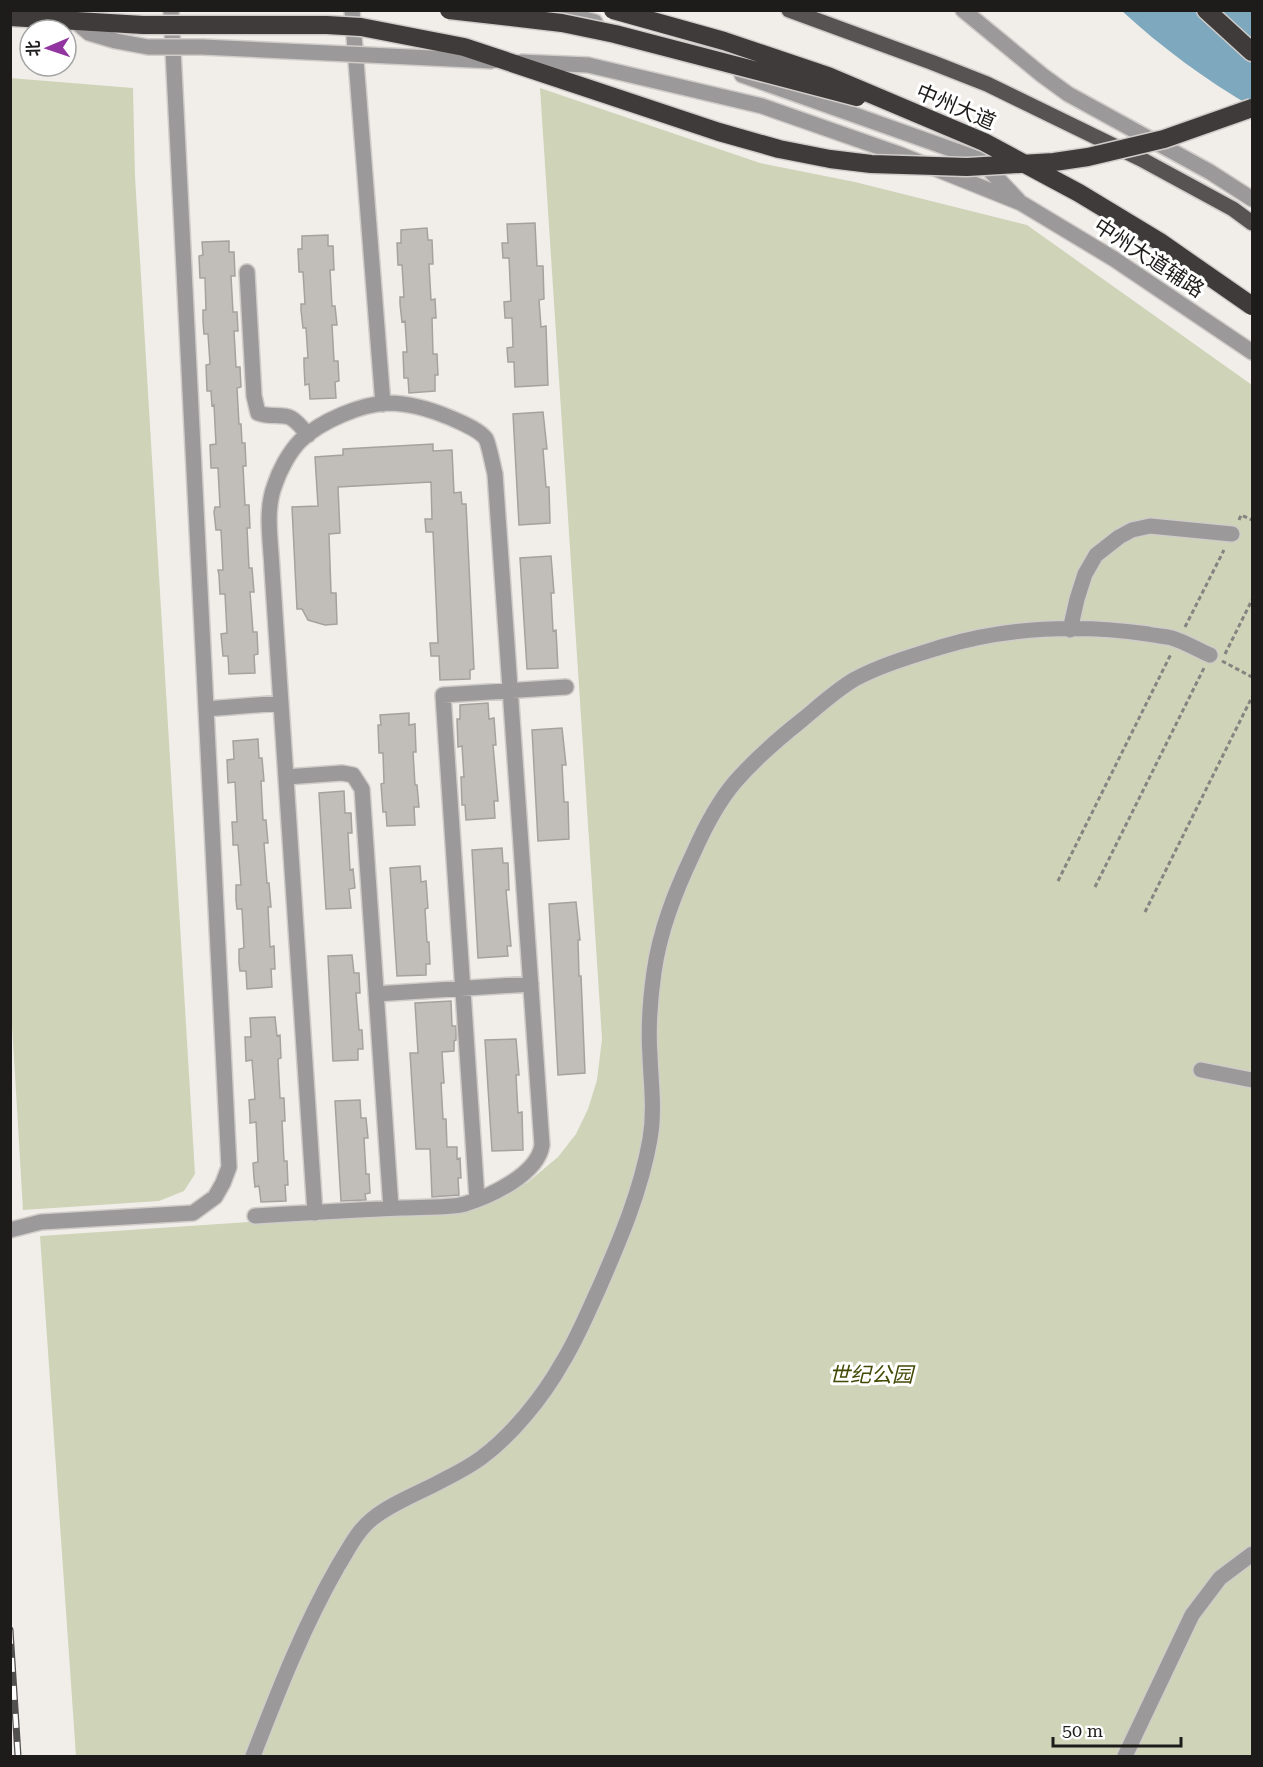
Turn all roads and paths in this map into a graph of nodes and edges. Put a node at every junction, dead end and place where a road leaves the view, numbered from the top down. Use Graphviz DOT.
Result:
graph roads {
  1 [pos="62,10"];
  2 [pos="171,10"];
  3 [pos="352,10"];
  4 [pos="449,10"];
  5 [pos="554,10"];
  6 [pos="613,10"];
  7 [pos="789,10"];
  8 [pos="963,10"];
  9 [pos="1206,10"];
  10 [pos="10,17"];
  11 [pos="1252,52"];
  12 [pos="895,106"];
  13 [pos="1252,108"];
  14 [pos="1252,199"];
  15 [pos="1021,203"];
  16 [pos="1252,222"];
  17 [pos="247,272"];
  18 [pos="1252,306"];
  19 [pos="1252,352"];
  20 [pos="383,404"];
  21 [pos="308,435"];
  22 [pos="1252,520"];
  23 [pos="1232,534"];
  24 [pos="1252,600"];
  25 [pos="1070,630"];
  26 [pos="1178,640"];
  27 [pos="1216,658"];
  28 [pos="1252,670"];
  29 [pos="1251,676"];
  30 [pos="566,687"];
  31 [pos="510,691"];
  32 [pos="1252,697"];
  33 [pos="281,704"];
  34 [pos="206,709"];
  35 [pos="286,777"];
  36 [pos="1058,881"];
  37 [pos="1095,887"];
  38 [pos="1145,912"];
  39 [pos="531,984"];
  40 [pos="462,988"];
  41 [pos="376,994"];
  42 [pos="1201,1070"];
  43 [pos="1252,1080"];
  44 [pos="477,1199"];
  45 [pos="391,1208"];
  46 [pos="315,1213"];
  47 [pos="255,1216"];
  48 [pos="10,1230"];
  49 [pos="1252,1554"];
  50 [pos="253,1756"];
  51 [pos="1125,1756"];
  1 -- 15 [label="street, bridge"];
  2 -- 34 [label="street"];
  3 -- 20 [label="street"];
  4 -- 12 [label="highway, bridge"];
  5 -- 15 [label="street"];
  6 -- 12 [label="highway, 中州大道, bridge"];
  7 -- 16 [label="main road, 中州大道"];
  8 -- 14 [label="street"];
  9 -- 11 [label="highway"];
  10 -- 13 [label="highway, bridge"];
  12 -- 18 [label="highway, 中州大道, bridge"];
  15 -- 19 [label="street, 中州大道辅路"];
  17 -- 21 [label="street"];
  20 -- 21 [label="street"];
  20 -- 31 [label="street"];
  21 -- 33 [label="street"];
  22 -- 23 [label="path"];
  23 -- 25 [label="street"];
  23 -- 26 [label="path"];
  24 -- 27 [label="path"];
  25 -- 26 [label="street"];
  25 -- 50 [label="street"];
  26 -- 27 [label="street"];
  26 -- 36 [label="path"];
  27 -- 29 [label="path"];
  27 -- 37 [label="path"];
  28 -- 29 [label="path"];
  30 -- 31 [label="street"];
  31 -- 39 [label="street"];
  31 -- 40 [label="street"];
  32 -- 38 [label="path"];
  33 -- 34 [label="street"];
  33 -- 35 [label="street"];
  34 -- 48 [label="street"];
  35 -- 41 [label="street"];
  35 -- 46 [label="street"];
  39 -- 40 [label="street"];
  39 -- 44 [label="street"];
  40 -- 41 [label="street"];
  40 -- 44 [label="street"];
  41 -- 45 [label="street"];
  42 -- 43 [label="street"];
  44 -- 45 [label="street"];
  45 -- 46 [label="street"];
  46 -- 47 [label="street"];
  49 -- 51 [label="street"];
}
